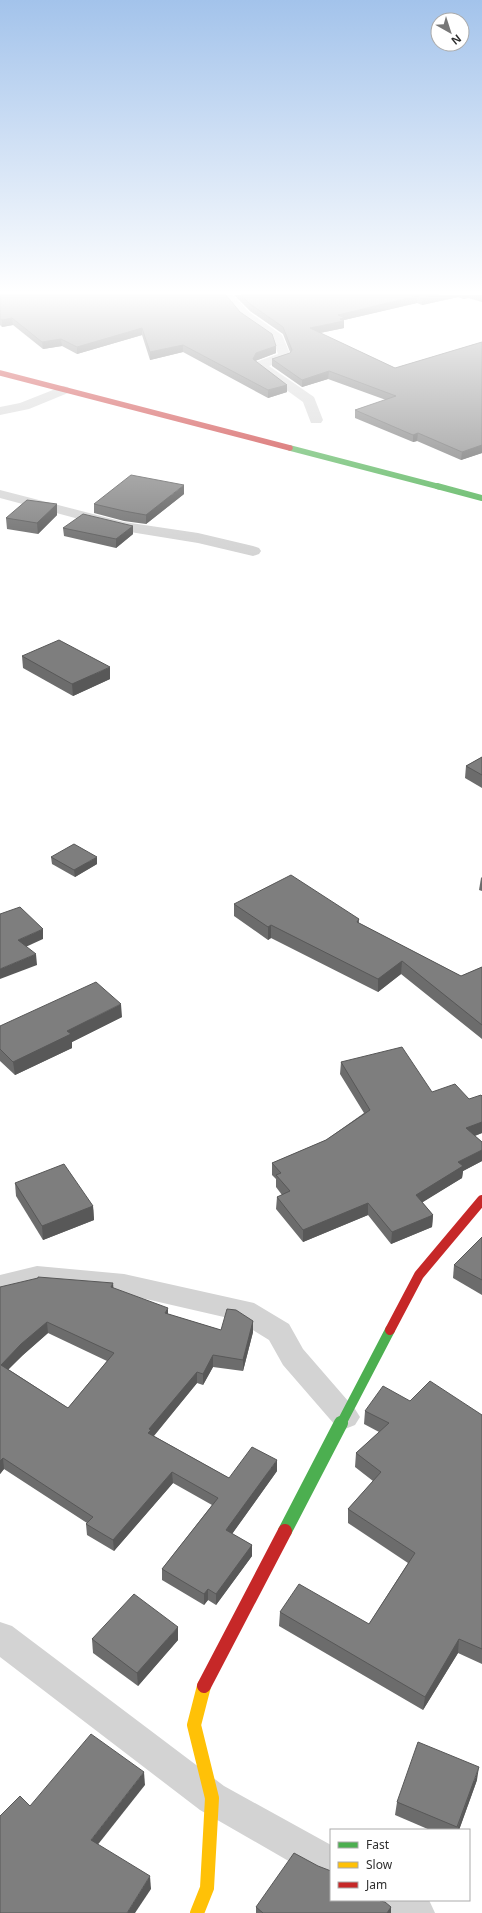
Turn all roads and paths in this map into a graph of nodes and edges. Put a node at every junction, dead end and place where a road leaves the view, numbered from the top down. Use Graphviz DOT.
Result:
graph roads {
  1 [pos="42,384"];
  2 [pos="75,384"];
  3 [pos="287,384"];
  4 [pos="63,390"];
  5 [pos="0,411"];
  6 [pos="316,420"];
  7 [pos="482,489"];
  8 [pos="0,494"];
  9 [pos="482,498"];
  10 [pos="253,551"];
  11 [pos="482,1200"];
  12 [pos="0,1285"];
  13 [pos="345,1417"];
  14 [pos="0,1637"];
  15 [pos="212,1798"];
  16 [pos="330,1864"];
  17 [pos="395,1901"];
  18 [pos="197,1913"];
  19 [pos="416,1913"];
  1 -- 4 [label="main road"];
  2 -- 7 [label="main road"];
  3 -- 6 [label="street"];
  4 -- 5 [label="street"];
  4 -- 9 [label="main road"];
  8 -- 10 [label="street"];
  11 -- 13 [label="main road"];
  12 -- 13 [label="street"];
  13 -- 15 [label="main road"];
  14 -- 15 [label="street"];
  15 -- 16 [label="street"];
  15 -- 18 [label="main road"];
  17 -- 19 [label="street"];
}
